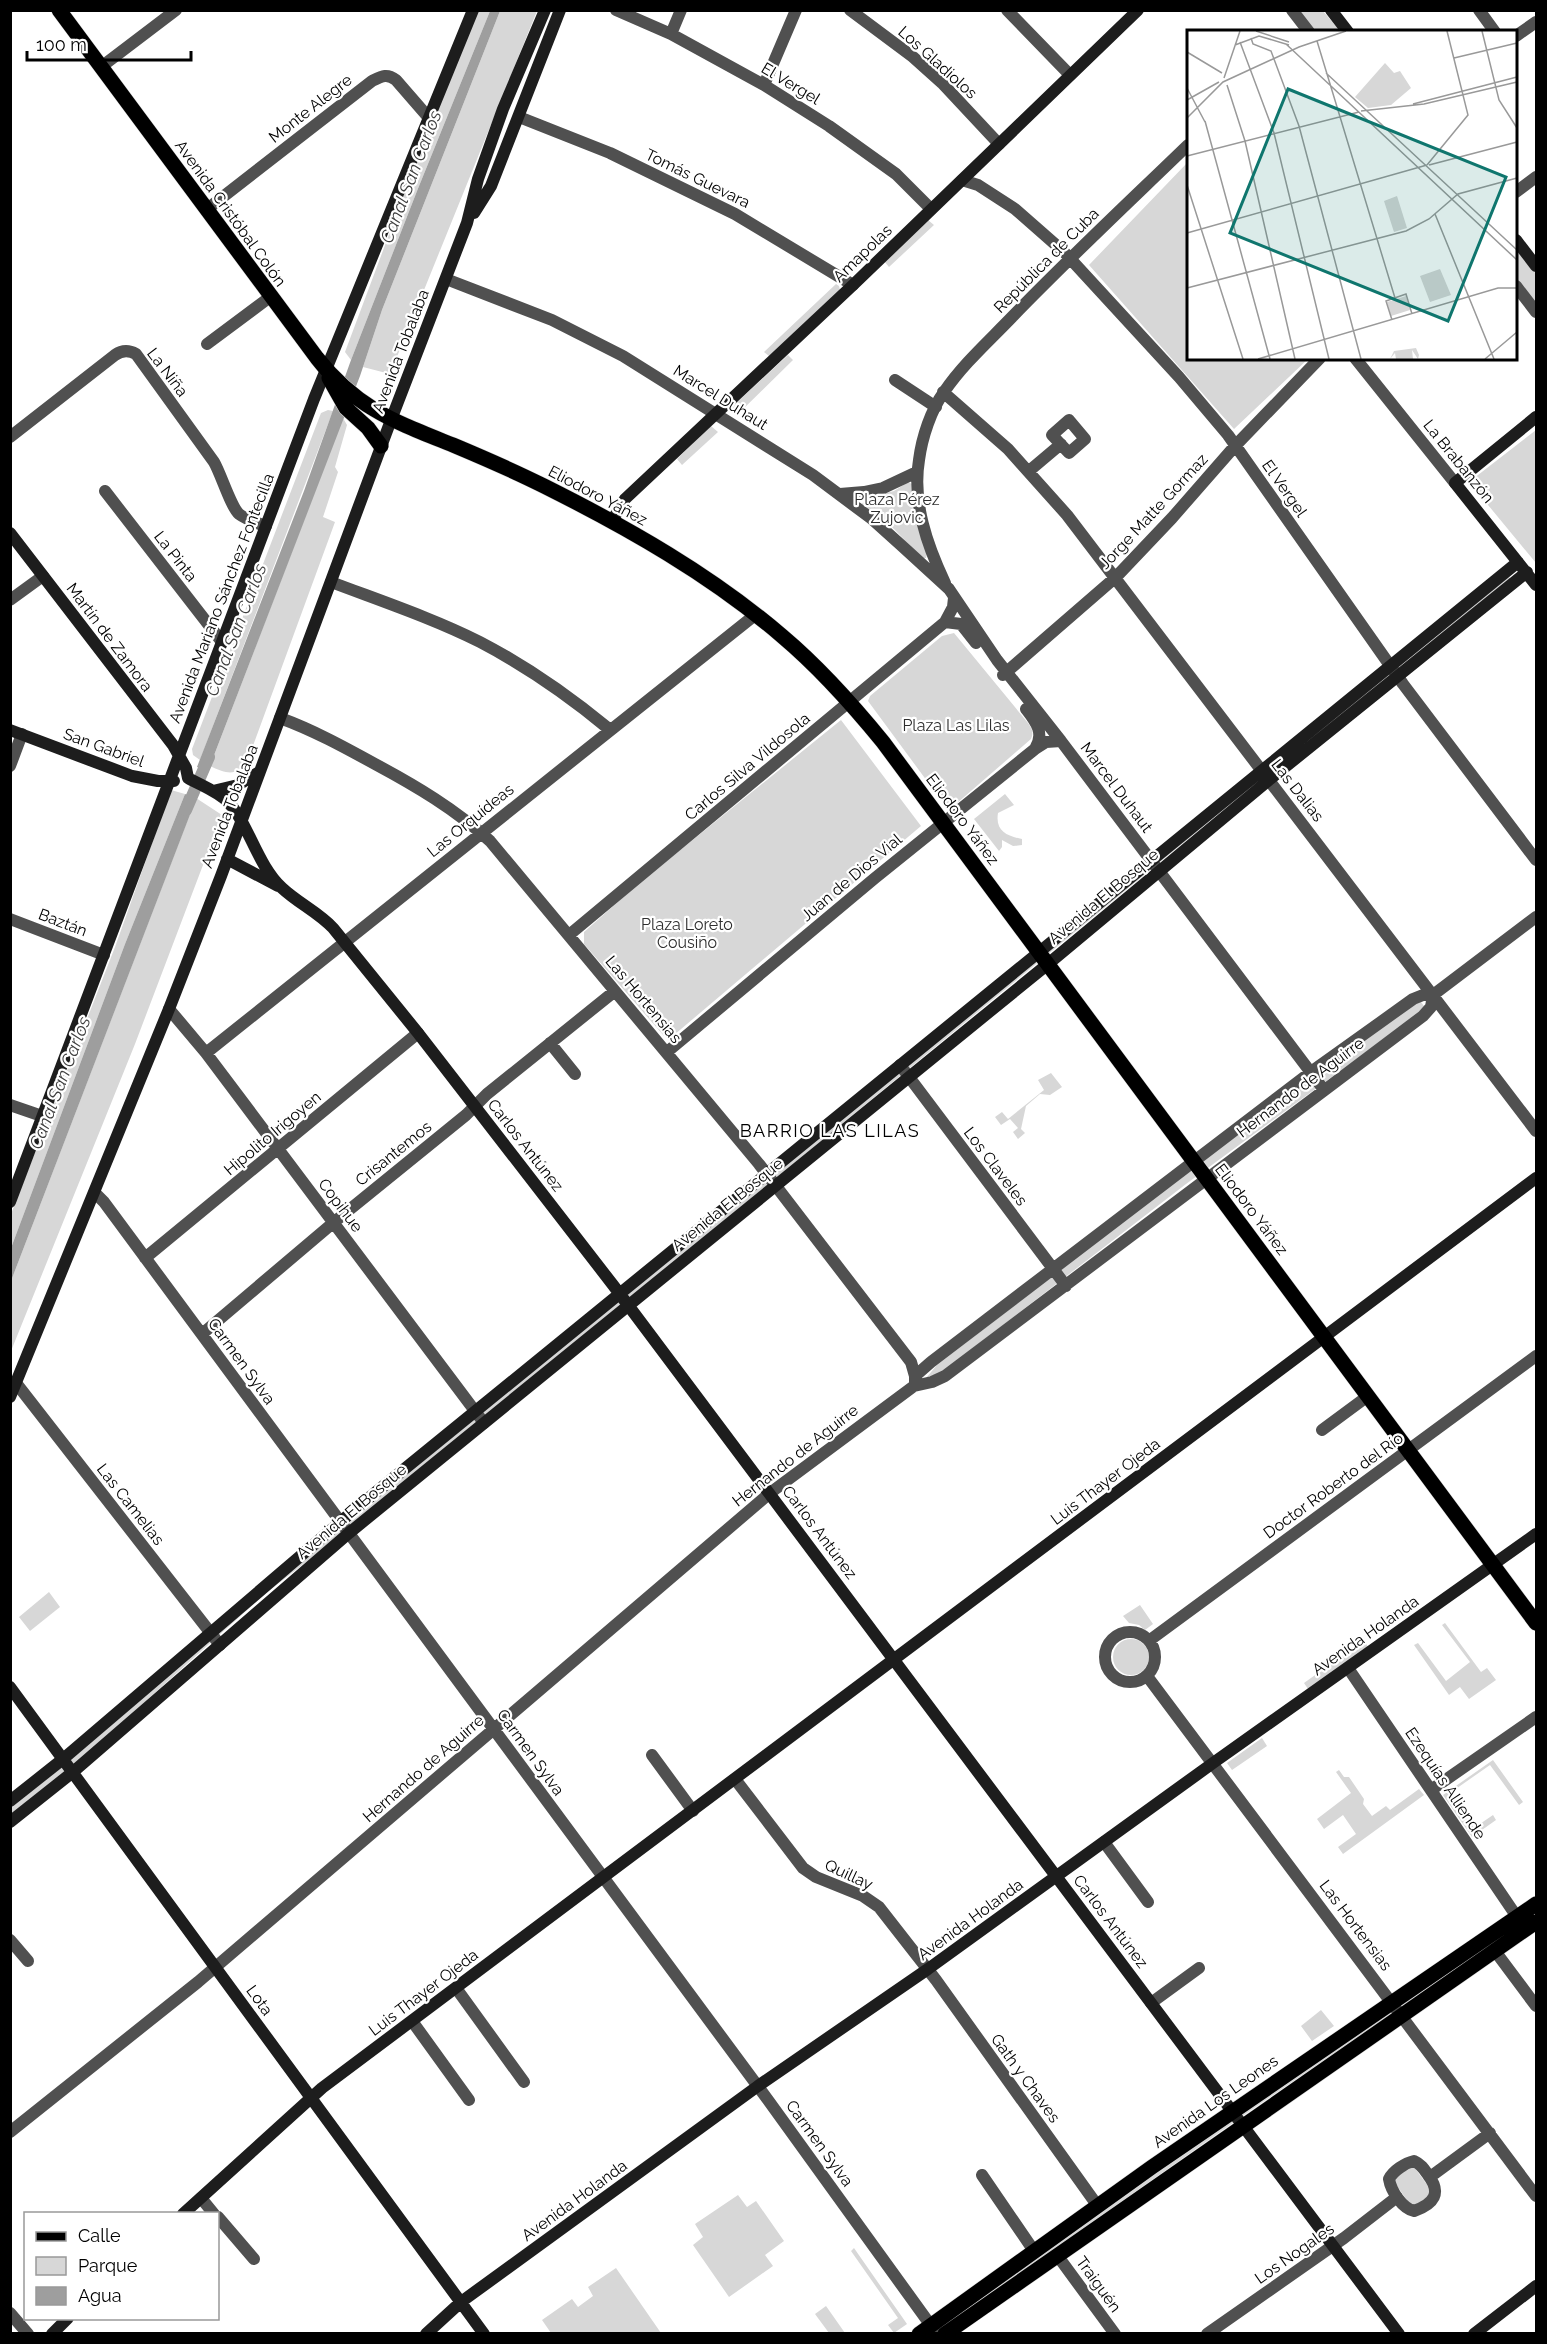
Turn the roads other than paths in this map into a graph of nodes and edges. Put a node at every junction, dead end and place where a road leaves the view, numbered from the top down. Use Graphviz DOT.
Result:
graph roads {
  1 [pos="59,10"];
  2 [pos="176,10"];
  3 [pos="473,10"];
  4 [pos="544,10"];
  5 [pos="560,10"];
  6 [pos="616,10"];
  7 [pos="681,10"];
  8 [pos="796,10"];
  9 [pos="850,10"];
  10 [pos="1007,10"];
  11 [pos="1292,10"];
  12 [pos="1331,10"];
  13 [pos="1479,10"];
  14 [pos="1138,11"];
  15 [pos="1536,21"];
  16 [pos="1308,30"];
  17 [pos="1346,30"];
  18 [pos="1494,30"];
  19 [pos="671,34"];
  20 [pos="1517,35"];
  21 [pos="101,67"];
  22 [pos="1070,75"];
  23 [pos="764,85"];
  24 [pos="519,117"];
  25 [pos="429,118"];
  26 [pos="999,144"];
  27 [pos="1187,146"];
  28 [pos="1536,177"];
  29 [pos="962,180"];
  30 [pos="1517,191"];
  31 [pos="931,209"];
  32 [pos="206,210"];
  33 [pos="467,223"];
  34 [pos="1517,242"];
  35 [pos="1069,258"];
  36 [pos="1536,266"];
  37 [pos="446,279"];
  38 [pos="853,285"];
  39 [pos="1517,288"];
  40 [pos="270,297"];
  41 [pos="1536,312"];
  42 [pos="207,344"];
  43 [pos="1318,360"];
  44 [pos="1357,360"];
  45 [pos="331,377"];
  46 [pos="895,380"];
  47 [pos="944,392"];
  48 [pos="936,407"];
  49 [pos="717,414"];
  50 [pos="1536,417"];
  51 [pos="391,420"];
  52 [pos="10,437"];
  53 [pos="1060,444"];
  54 [pos="381,446"];
  55 [pos="1235,446"];
  56 [pos="1029,471"];
  57 [pos="917,472"];
  58 [pos="1455,483"];
  59 [pos="105,491"];
  60 [pos="840,494"];
  61 [pos="612,521"];
  62 [pos="266,526"];
  63 [pos="10,533"];
  64 [pos="1518,562"];
  65 [pos="1527,572"];
  66 [pos="43,576"];
  67 [pos="1116,577"];
  68 [pos="331,582"];
  69 [pos="1536,585"];
  70 [pos="952,594"];
  71 [pos="10,600"];
  72 [pos="755,615"];
  73 [pos="945,622"];
  74 [pos="222,642"];
  75 [pos="1390,666"];
  76 [pos="1004,673"];
  77 [pos="1398,677"];
  78 [pos="850,703"];
  79 [pos="280,718"];
  80 [pos="609,729"];
  81 [pos="16,732"];
  82 [pos="1061,741"];
  83 [pos="1035,748"];
  84 [pos="178,754"];
  85 [pos="10,766"];
  86 [pos="260,771"];
  87 [pos="1266,775"];
  88 [pos="169,782"];
  89 [pos="199,784"];
  90 [pos="241,820"];
  91 [pos="943,823"];
  92 [pos="481,833"];
  93 [pos="227,859"];
  94 [pos="1151,860"];
  95 [pos="1536,860"];
  96 [pos="1159,871"];
  97 [pos="282,888"];
  98 [pos="1536,917"];
  99 [pos="10,920"];
  100 [pos="569,935"];
  101 [pos="345,942"];
  102 [pos="104,955"];
  103 [pos="1043,958"];
  104 [pos="615,991"];
  105 [pos="1433,995"];
  106 [pos="169,1009"];
  107 [pos="418,1033"];
  108 [pos="550,1043"];
  109 [pos="667,1052"];
  110 [pos="206,1053"];
  111 [pos="900,1065"];
  112 [pos="1311,1072"];
  113 [pos="574,1074"];
  114 [pos="909,1077"];
  115 [pos="1324,1090"];
  116 [pos="10,1105"];
  117 [pos="475,1106"];
  118 [pos="42,1116"];
  119 [pos="1536,1131"];
  120 [pos="278,1150"];
  121 [pos="1194,1161"];
  122 [pos="767,1174"];
  123 [pos="1206,1178"];
  124 [pos="1536,1178"];
  125 [pos="776,1185"];
  126 [pos="95,1193"];
  127 [pos="10,1202"];
  128 [pos="333,1223"];
  129 [pos="145,1258"];
  130 [pos="1053,1269"];
  131 [pos="1066,1286"];
  132 [pos="620,1293"];
  133 [pos="629,1305"];
  134 [pos="202,1334"];
  135 [pos="1324,1337"];
  136 [pos="1536,1356"];
  137 [pos="915,1381"];
  138 [pos="16,1383"];
  139 [pos="1368,1396"];
  140 [pos="10,1397"];
  141 [pos="476,1411"];
  142 [pos="484,1423"];
  143 [pos="1322,1430"];
  144 [pos="1408,1450"];
  145 [pos="770,1493"];
  146 [pos="340,1522"];
  147 [pos="349,1533"];
  148 [pos="1536,1534"];
  149 [pos="1493,1564"];
  150 [pos="1536,1623"];
  151 [pos="211,1633"];
  152 [pos="1150,1640"];
  153 [pos="220,1645"];
  154 [pos="894,1660"];
  155 [pos="1348,1668"];
  156 [pos="1147,1676"];
  157 [pos="10,1687"];
  158 [pos="1536,1717"];
  159 [pos="494,1729"];
  160 [pos="652,1755"];
  161 [pos="63,1759"];
  162 [pos="1213,1763"];
  163 [pos="73,1772"];
  164 [pos="735,1779"];
  165 [pos="1431,1790"];
  166 [pos="10,1801"];
  167 [pos="693,1811"];
  168 [pos="10,1822"];
  169 [pos="1104,1842"];
  170 [pos="1056,1876"];
  171 [pos="604,1877"];
  172 [pos="1148,1902"];
  173 [pos="1536,1904"];
  174 [pos="1517,1917"];
  175 [pos="1536,1922"];
  176 [pos="10,1940"];
  177 [pos="1496,1951"];
  178 [pos="28,1961"];
  179 [pos="216,1967"];
  180 [pos="1199,1968"];
  181 [pos="928,1969"];
  182 [pos="456,1988"];
  183 [pos="1392,2001"];
  184 [pos="1151,2003"];
  185 [pos="1536,2006"];
  186 [pos="1403,2016"];
  187 [pos="412,2021"];
  188 [pos="524,2082"];
  189 [pos="758,2086"];
  190 [pos="311,2098"];
  191 [pos="469,2100"];
  192 [pos="1231,2112"];
  193 [pos="1242,2126"];
  194 [pos="10,2132"];
  195 [pos="1490,2133"];
  196 [pos="982,2175"];
  197 [pos="1430,2177"];
  198 [pos="1536,2196"];
  199 [pos="1397,2197"];
  200 [pos="201,2198"];
  201 [pos="1097,2205"];
  202 [pos="185,2212"];
  203 [pos="212,2212"];
  204 [pos="219,2218"];
  205 [pos="1333,2246"];
  206 [pos="1034,2251"];
  207 [pos="1057,2255"];
  208 [pos="254,2259"];
  209 [pos="1536,2286"];
  210 [pos="461,2302"];
  211 [pos="10,2313"];
  212 [pos="67,2320"];
  213 [pos="929,2331"];
  214 [pos="28,2334"];
  215 [pos="52,2334"];
  216 [pos="426,2334"];
  217 [pos="484,2334"];
  218 [pos="945,2334"];
  219 [pos="1115,2334"];
  220 [pos="1207,2334"];
  221 [pos="1399,2334"];
  222 [pos="1474,2334"];
  1 -- 21 [label="main road, Avenida Cristóbal Colón"];
  2 -- 21 [label="street"];
  3 -- 25 [label="street, Avenida Mariano Sánchez Fontecilla"];
  4 -- 33 [label="street, Avenida Tobalaba"];
  5 -- 24 [label="street, Avenida Tobalaba"];
  6 -- 19 [label="street, El Vergel"];
  7 -- 19 [label="street"];
  8 -- 23 [label="street"];
  9 -- 26 [label="street, Los Gladiolos"];
  10 -- 22 [label="street"];
  11 -- 16 [label="street"];
  12 -- 17 [label="street"];
  13 -- 18 [label="street"];
  14 -- 22 [label="street, Amapolas"];
  15 -- 20 [label="street"];
  19 -- 23 [label="street, El Vergel"];
  21 -- 32 [label="main road, Avenida Cristóbal Colón"];
  22 -- 26 [label="street, Amapolas"];
  23 -- 31 [label="street, El Vergel"];
  24 -- 33 [label="street, Avenida Tobalaba"];
  24 -- 38 [label="street, Tomás Guevara"];
  25 -- 32 [label="street, Monte Alegre"];
  25 -- 45 [label="street, Avenida Mariano Sánchez Fontecilla"];
  26 -- 29 [label="street, Amapolas"];
  27 -- 35 [label="street, República de Cuba"];
  28 -- 30 [label="street"];
  29 -- 31 [label="street, Amapolas"];
  29 -- 35 [label="street, El Vergel"];
  31 -- 38 [label="street, Amapolas"];
  32 -- 40 [label="main road, Avenida Cristóbal Colón"];
  33 -- 37 [label="street, Avenida Tobalaba"];
  34 -- 36 [label="street"];
  35 -- 47 [label="street, República de Cuba"];
  35 -- 55 [label="street, El Vergel"];
  37 -- 49 [label="street, Marcel Duhaut"];
  37 -- 51 [label="street, Avenida Tobalaba"];
  38 -- 49 [label="street, Amapolas"];
  39 -- 41 [label="street"];
  40 -- 42 [label="street"];
  40 -- 45 [label="main road, Avenida Cristóbal Colón"];
  43 -- 55 [label="street, Jorge Matte Gormaz"];
  44 -- 58 [label="street, La Brabanzón"];
  45 -- 51 [label="main road, Avenida Cristóbal Colón"];
  45 -- 54 [label="main road"];
  45 -- 62 [label="street, Avenida Mariano Sánchez Fontecilla"];
  46 -- 48 [label="street"];
  47 -- 48 [label="street, República de Cuba"];
  47 -- 56 [label="street, Las Dalias"];
  48 -- 57 [label="street, República de Cuba"];
  49 -- 60 [label="street, Marcel Duhaut"];
  49 -- 61 [label="street, Amapolas"];
  50 -- 58 [label="street"];
  51 -- 54 [label="street, Avenida Tobalaba"];
  51 -- 61 [label="main road, Eliodoro Yáñez"];
  52 -- 62 [label="street, La Niña"];
  53 -- 56 [label="street"];
  54 -- 68 [label="street, Avenida Tobalaba"];
  55 -- 67 [label="street, Jorge Matte Gormaz"];
  55 -- 75 [label="street, El Vergel"];
  56 -- 67 [label="street, Las Dalias"];
  57 -- 60 [label="street"];
  57 -- 70 [label="street, Marcel Duhaut"];
  58 -- 64 [label="street, La Brabanzón"];
  59 -- 74 [label="street, La Pinta"];
  60 -- 70 [label="street, Marcel Duhaut"];
  61 -- 72 [label="main road, Eliodoro Yáñez"];
  62 -- 74 [label="street, Avenida Mariano Sánchez Fontecilla"];
  63 -- 66 [label="street, Martín de Zamora"];
  64 -- 65 [label="street, La Brabanzón"];
  64 -- 75 [label="street, Avenida El Bosque"];
  65 -- 69 [label="street, La Brabanzón"];
  65 -- 77 [label="street, Avenida El Bosque"];
  66 -- 71 [label="street, Martín de Zamora"];
  66 -- 84 [label="street, Martín de Zamora"];
  67 -- 76 [label="street, Jorge Matte Gormaz"];
  67 -- 87 [label="street, Las Dalias"];
  68 -- 79 [label="street, Avenida Tobalaba"];
  68 -- 80 [label="street"];
  70 -- 73 [label="street, Carlos Silva Vildosola"];
  70 -- 76 [label="street, Marcel Duhaut"];
  72 -- 78 [label="main road, Eliodoro Yáñez"];
  72 -- 80 [label="street, Las Orquídeas"];
  73 -- 76 [label="street"];
  73 -- 78 [label="street, Carlos Silva Vildosola"];
  74 -- 84 [label="street, Avenida Mariano Sánchez Fontecilla"];
  75 -- 77 [label="street, El Vergel"];
  75 -- 87 [label="street, Avenida El Bosque"];
  76 -- 82 [label="street, Marcel Duhaut"];
  76 -- 83 [label="street"];
  77 -- 87 [label="street, Avenida El Bosque"];
  77 -- 95 [label="street, El Vergel"];
  78 -- 91 [label="main road, Eliodoro Yáñez"];
  78 -- 100 [label="street, Carlos Silva Vildosola"];
  79 -- 86 [label="street, Avenida Tobalaba"];
  79 -- 92 [label="street, Las Hortensias"];
  80 -- 92 [label="street, Las Orquídeas"];
  81 -- 85 [label="street"];
  81 -- 88 [label="street, San Gabriel"];
  82 -- 83 [label="street, Juan de Dios Vial"];
  82 -- 94 [label="street, Marcel Duhaut"];
  83 -- 91 [label="street, Juan de Dios Vial"];
  84 -- 88 [label="street, Avenida Mariano Sánchez Fontecilla"];
  84 -- 89 [label="street, Martín de Zamora"];
  86 -- 89 [label="street, San Gabriel"];
  86 -- 90 [label="street, Avenida Tobalaba"];
  87 -- 94 [label="street, Avenida El Bosque"];
  87 -- 96 [label="street, Avenida El Bosque"];
  87 -- 105 [label="street, Las Dalias"];
  88 -- 89 [label="street, San Gabriel"];
  88 -- 102 [label="street, Avenida Mariano Sánchez Fontecilla"];
  89 -- 90 [label="street, Carlos Antúnez"];
  90 -- 93 [label="street, Avenida Tobalaba"];
  90 -- 97 [label="street, Carlos Antúnez"];
  91 -- 103 [label="main road, Eliodoro Yáñez"];
  91 -- 109 [label="street, Juan de Dios Vial"];
  92 -- 100 [label="street, Las Hortensias"];
  92 -- 101 [label="street, Las Orquídeas"];
  93 -- 97 [label="street"];
  93 -- 106 [label="street, Avenida Tobalaba"];
  94 -- 96 [label="street, Marcel Duhaut"];
  94 -- 103 [label="street, Avenida El Bosque"];
  96 -- 103 [label="street, Avenida El Bosque"];
  96 -- 112 [label="street, Marcel Duhaut"];
  97 -- 101 [label="street, Carlos Antúnez"];
  98 -- 105 [label="street, Hernando de Aguirre"];
  99 -- 102 [label="street, Baztán"];
  100 -- 104 [label="street, Las Hortensias"];
  101 -- 107 [label="street, Carlos Antúnez"];
  101 -- 110 [label="street, Las Orquídeas"];
  102 -- 118 [label="street, Avenida Mariano Sánchez Fontecilla"];
  103 -- 111 [label="street, Avenida El Bosque"];
  103 -- 114 [label="street, Avenida El Bosque"];
  103 -- 121 [label="main road, Eliodoro Yáñez"];
  104 -- 108 [label="street, Crisantemos"];
  104 -- 109 [label="street, Las Hortensias"];
  105 -- 112 [label="street, Hernando de Aguirre"];
  105 -- 115 [label="street, Hernando de Aguirre"];
  105 -- 119 [label="street, Las Dalias"];
  106 -- 110 [label="street, Copihue"];
  106 -- 126 [label="street, Avenida Tobalaba"];
  107 -- 117 [label="street, Carlos Antúnez"];
  107 -- 120 [label="street, Hipolito Irigoyen"];
  108 -- 113 [label="street"];
  108 -- 117 [label="street, Crisantemos"];
  109 -- 122 [label="street, Las Hortensias"];
  110 -- 120 [label="street, Copihue"];
  111 -- 114 [label="street, Los Claveles"];
  111 -- 122 [label="street, Avenida El Bosque"];
  112 -- 115 [label="street, Marcel Duhaut"];
  112 -- 121 [label="street, Hernando de Aguirre"];
  114 -- 125 [label="street, Avenida El Bosque"];
  114 -- 130 [label="street, Los Claveles"];
  115 -- 123 [label="street, Hernando de Aguirre"];
  116 -- 118 [label="street"];
  117 -- 128 [label="street, Crisantemos"];
  117 -- 132 [label="street, Carlos Antúnez"];
  118 -- 127 [label="street, Avenida Mariano Sánchez Fontecilla"];
  120 -- 128 [label="street, Copihue"];
  120 -- 129 [label="street, Hipolito Irigoyen"];
  121 -- 123 [label="main road, Eliodoro Yáñez"];
  121 -- 130 [label="street, Hernando de Aguirre"];
  122 -- 125 [label="street, Las Hortensias"];
  122 -- 132 [label="street, Avenida El Bosque"];
  123 -- 131 [label="street, Hernando de Aguirre"];
  123 -- 135 [label="main road, Eliodoro Yáñez"];
  124 -- 135 [label="street, Luis Thayer Ojeda"];
  125 -- 133 [label="street, Avenida El Bosque"];
  125 -- 137 [label="street, Las Hortensias"];
  126 -- 129 [label="street, Carmen Sylva"];
  126 -- 138 [label="street, Avenida Tobalaba"];
  128 -- 134 [label="street, Crisantemos"];
  128 -- 141 [label="street, Copihue"];
  129 -- 134 [label="street, Carmen Sylva"];
  130 -- 131 [label="street, Los Claveles"];
  130 -- 137 [label="street, Hernando de Aguirre"];
  131 -- 137 [label="street, Hernando de Aguirre"];
  132 -- 133 [label="street, Carlos Antúnez"];
  132 -- 141 [label="street, Avenida El Bosque"];
  133 -- 142 [label="street, Avenida El Bosque"];
  133 -- 145 [label="street, Carlos Antúnez"];
  134 -- 146 [label="street, Carmen Sylva"];
  135 -- 139 [label="main road, Eliodoro Yáñez"];
  135 -- 154 [label="street, Luis Thayer Ojeda"];
  136 -- 144 [label="street, Doctor Roberto del Río"];
  137 -- 145 [label="street, Hernando de Aguirre"];
  138 -- 140 [label="street, Avenida Tobalaba"];
  138 -- 151 [label="street, Las Camelias"];
  139 -- 143 [label="street"];
  139 -- 144 [label="main road, Eliodoro Yáñez"];
  141 -- 142 [label="street, Copihue"];
  141 -- 146 [label="street, Avenida El Bosque"];
  142 -- 147 [label="street, Avenida El Bosque"];
  144 -- 149 [label="main road, Eliodoro Yáñez"];
  144 -- 152 [label="street, Doctor Roberto del Río"];
  145 -- 154 [label="street, Carlos Antúnez"];
  145 -- 159 [label="street, Hernando de Aguirre"];
  146 -- 147 [label="street, Carmen Sylva"];
  146 -- 151 [label="street, Avenida El Bosque"];
  147 -- 153 [label="street, Avenida El Bosque"];
  147 -- 159 [label="street, Carmen Sylva"];
  148 -- 149 [label="street, Avenida Holanda"];
  149 -- 150 [label="main road, Eliodoro Yáñez"];
  149 -- 155 [label="street, Avenida Holanda"];
  151 -- 153 [label="street, Las Camelias"];
  151 -- 161 [label="street, Avenida El Bosque"];
  152 -- 156 [label="street"];
  152 -- 156 [label="street"];
  153 -- 163 [label="street, Avenida El Bosque"];
  154 -- 164 [label="street, Luis Thayer Ojeda"];
  154 -- 170 [label="street, Carlos Antúnez"];
  155 -- 162 [label="street, Avenida Holanda"];
  155 -- 165 [label="street, Ezequías Alliende"];
  156 -- 162 [label="street, Las Hortensias"];
  157 -- 161 [label="street, Lota"];
  158 -- 165 [label="street"];
  159 -- 171 [label="street, Carmen Sylva"];
  159 -- 179 [label="street, Hernando de Aguirre"];
  160 -- 167 [label="street"];
  161 -- 163 [label="street, Lota"];
  161 -- 166 [label="street, Avenida El Bosque"];
  162 -- 169 [label="street, Avenida Holanda"];
  162 -- 183 [label="street, Las Hortensias"];
  163 -- 168 [label="street, Avenida El Bosque"];
  163 -- 179 [label="street, Lota"];
  164 -- 167 [label="street, Luis Thayer Ojeda"];
  164 -- 181 [label="street, Quillay"];
  165 -- 174 [label="street, Ezequías Alliende"];
  167 -- 171 [label="street, Luis Thayer Ojeda"];
  169 -- 170 [label="street, Avenida Holanda"];
  169 -- 172 [label="street"];
  170 -- 181 [label="street, Avenida Holanda"];
  170 -- 184 [label="street, Carlos Antúnez"];
  171 -- 182 [label="street, Luis Thayer Ojeda"];
  171 -- 189 [label="street, Carmen Sylva"];
  173 -- 174 [label="main road, Avenida Los Leones"];
  174 -- 183 [label="main road, Avenida Los Leones"];
  175 -- 177 [label="main road"];
  176 -- 178 [label="street"];
  177 -- 185 [label="street"];
  177 -- 186 [label="main road"];
  179 -- 190 [label="street, Lota"];
  179 -- 194 [label="street, Hernando de Aguirre"];
  180 -- 184 [label="street"];
  181 -- 189 [label="street, Avenida Holanda"];
  181 -- 201 [label="street, Gath y Chaves"];
  182 -- 187 [label="street, Luis Thayer Ojeda"];
  182 -- 188 [label="street"];
  183 -- 186 [label="street, Las Hortensias"];
  183 -- 192 [label="main road, Avenida Los Leones"];
  184 -- 192 [label="street, Carlos Antúnez"];
  186 -- 193 [label="main road"];
  186 -- 195 [label="street, Las Hortensias"];
  187 -- 190 [label="street, Luis Thayer Ojeda"];
  187 -- 191 [label="street"];
  189 -- 210 [label="street, Avenida Holanda"];
  189 -- 213 [label="street, Carmen Sylva"];
  190 -- 200 [label="street, Luis Thayer Ojeda"];
  190 -- 210 [label="street, Lota"];
  192 -- 193 [label="street, Carlos Antúnez"];
  192 -- 201 [label="main road, Avenida Los Leones"];
  193 -- 205 [label="street, Carlos Antúnez"];
  193 -- 207 [label="main road"];
  195 -- 197 [label="street"];
  195 -- 198 [label="street, Las Hortensias"];
  196 -- 206 [label="street"];
  197 -- 199 [label="street"];
  197 -- 199 [label="street"];
  199 -- 205 [label="street, Los Nogales"];
  200 -- 202 [label="street, Luis Thayer Ojeda"];
  200 -- 203 [label="street"];
  201 -- 206 [label="main road, Avenida Los Leones"];
  204 -- 208 [label="street"];
  205 -- 220 [label="street, Los Nogales"];
  205 -- 221 [label="street, Carlos Antúnez"];
  206 -- 213 [label="main road, Avenida Los Leones"];
  207 -- 218 [label="main road"];
  207 -- 219 [label="street, Traiguén"];
  209 -- 222 [label="street"];
  210 -- 216 [label="street, Avenida Holanda"];
  210 -- 217 [label="street, Lota"];
  211 -- 214 [label="street"];
  212 -- 215 [label="street"];
}
